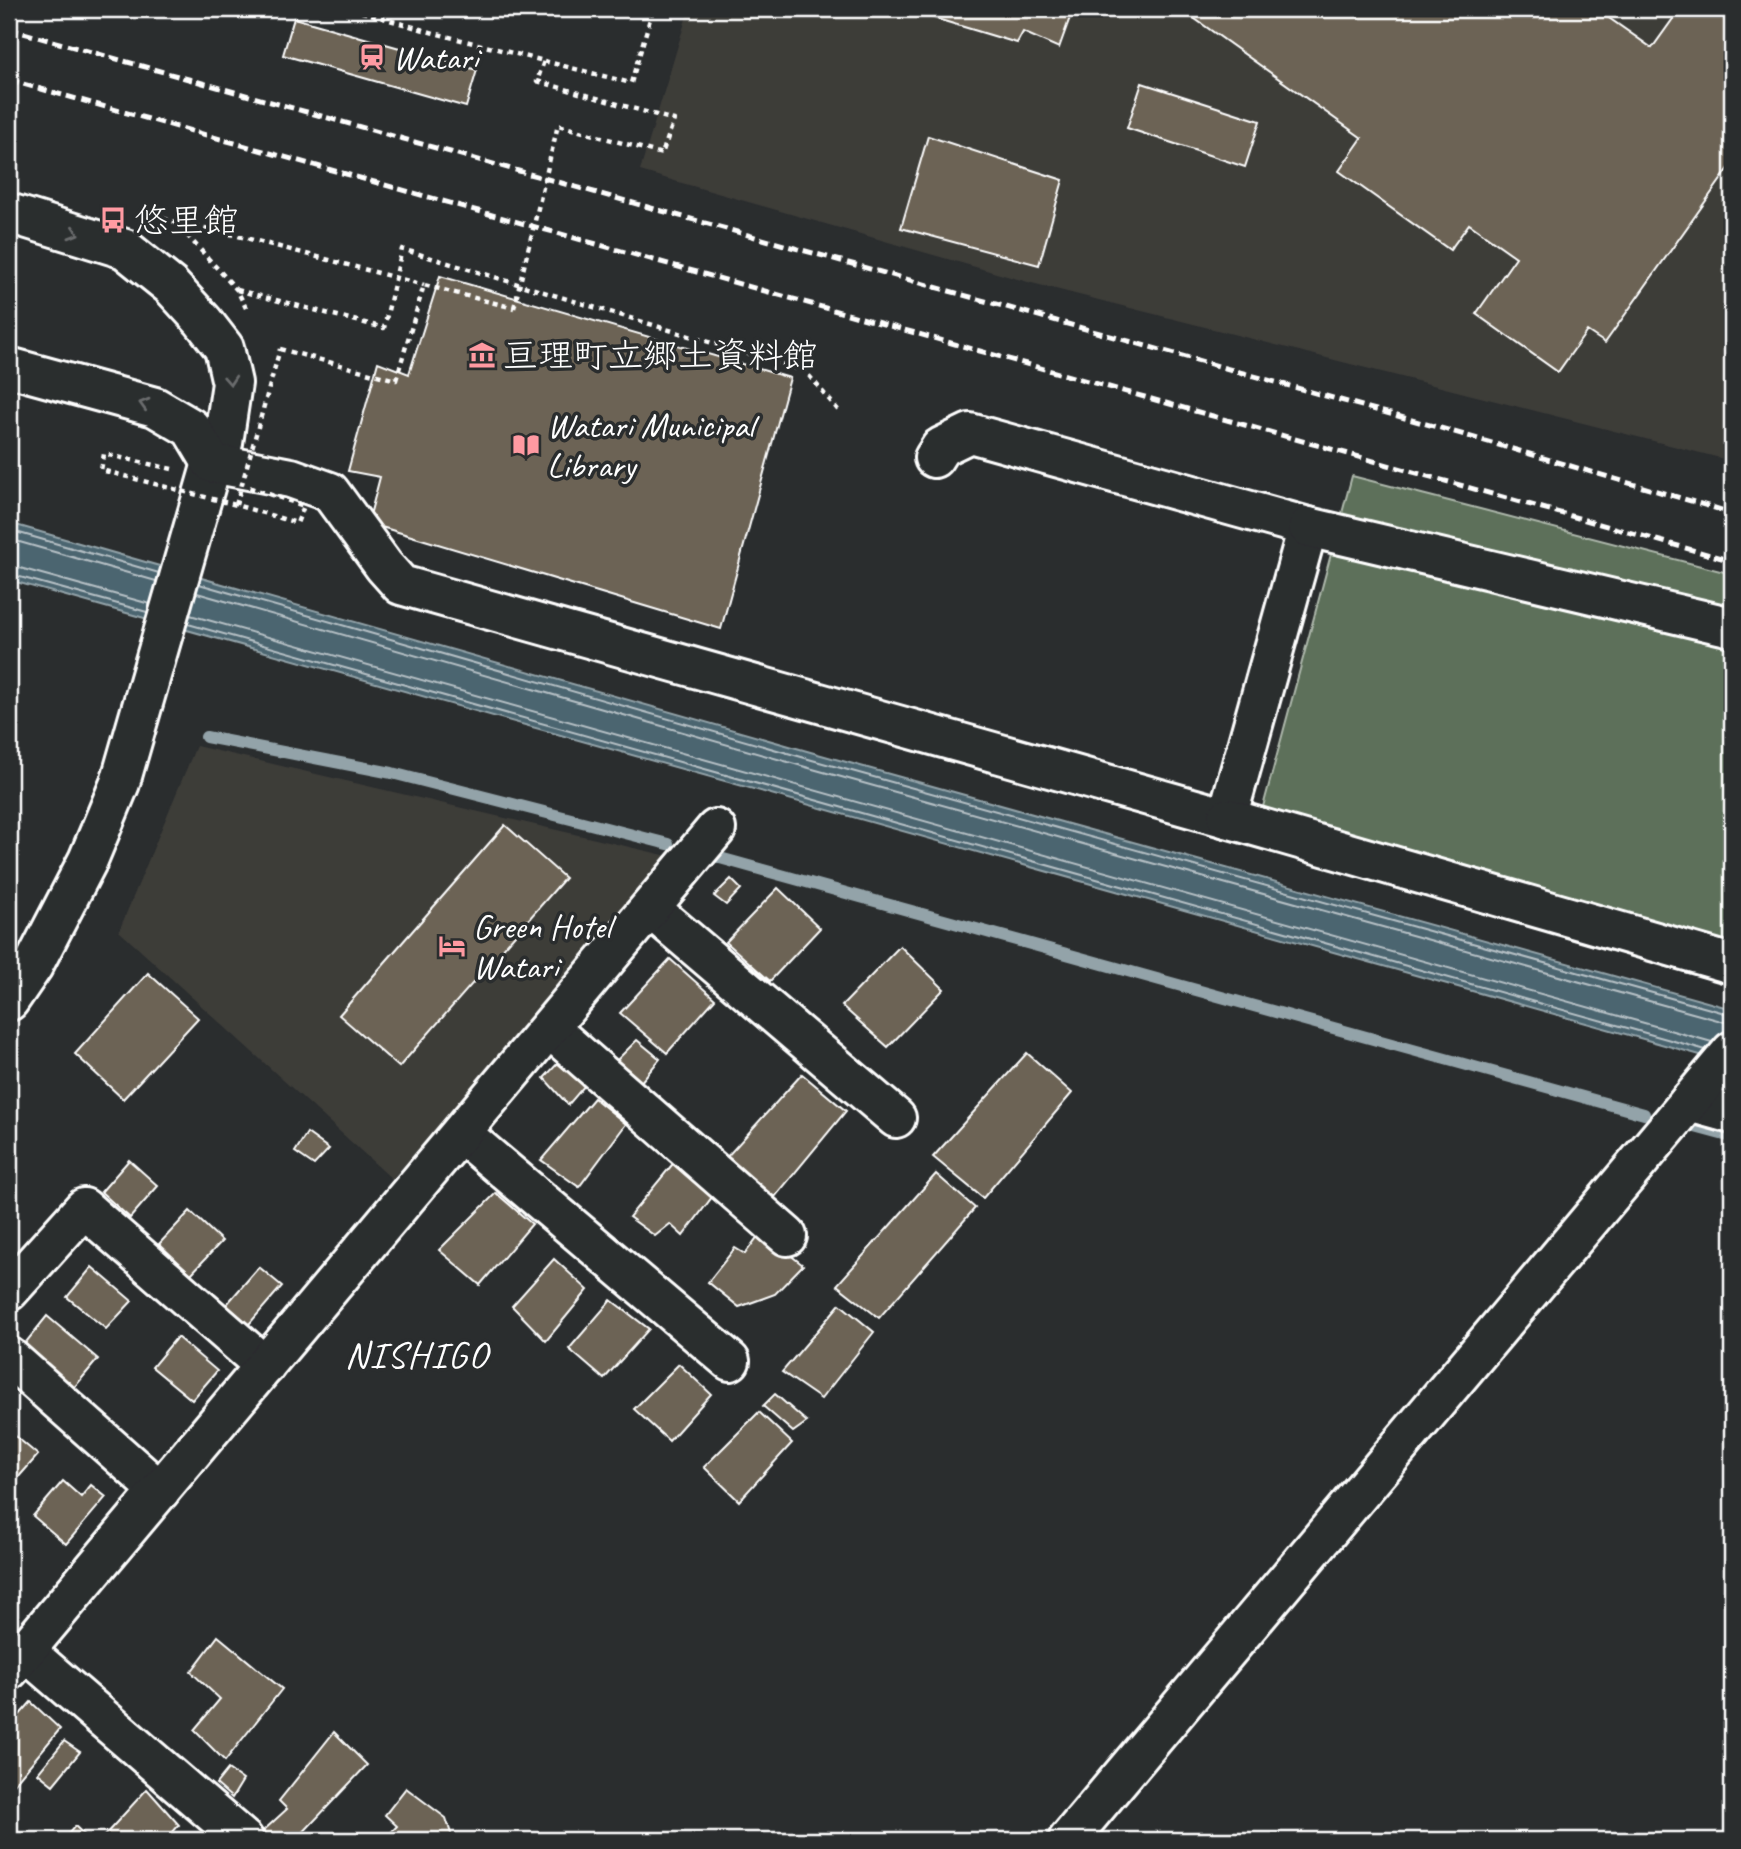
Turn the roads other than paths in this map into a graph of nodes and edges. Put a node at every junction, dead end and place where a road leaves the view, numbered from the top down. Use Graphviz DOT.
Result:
graph roads {
  1 [pos="9,213"];
  2 [pos="9,367"];
  3 [pos="934,458"];
  4 [pos="212,463"];
  5 [pos="1308,527"];
  6 [pos="1732,627"];
  7 [pos="1227,818"];
  8 [pos="716,829"];
  9 [pos="651,909"];
  10 [pos="1732,964"];
  11 [pos="9,1001"];
  12 [pos="550,1029"];
  13 [pos="1732,1051"];
  14 [pos="1696,1093"];
  15 [pos="1732,1114"];
  16 [pos="896,1118"];
  17 [pos="461,1133"];
  18 [pos="787,1236"];
  19 [pos="9,1291"];
  20 [pos="9,1357"];
  21 [pos="730,1361"];
  22 [pos="265,1366"];
  23 [pos="160,1491"];
  24 [pos="17,1661"];
  25 [pos="244,1840"];
  26 [pos="1068,1840"];
  1 -- 4 [label="street, one-way"];
  4 -- 2 [label="street, one-way"];
  3 -- 5 [label="street"];
  4 -- 7 [label="street"];
  4 -- 11 [label="street"];
  5 -- 6 [label="street"];
  5 -- 7 [label="street"];
  7 -- 10 [label="street"];
  8 -- 9 [label="street"];
  9 -- 12 [label="street"];
  9 -- 16 [label="street"];
  12 -- 17 [label="street"];
  12 -- 18 [label="street"];
  13 -- 14 [label="street"];
  14 -- 15 [label="street"];
  14 -- 26 [label="street"];
  17 -- 21 [label="street"];
  17 -- 22 [label="street"];
  19 -- 22 [label="street"];
  20 -- 23 [label="street"];
  22 -- 23 [label="street"];
  23 -- 24 [label="street"];
  24 -- 25 [label="street"];
}
